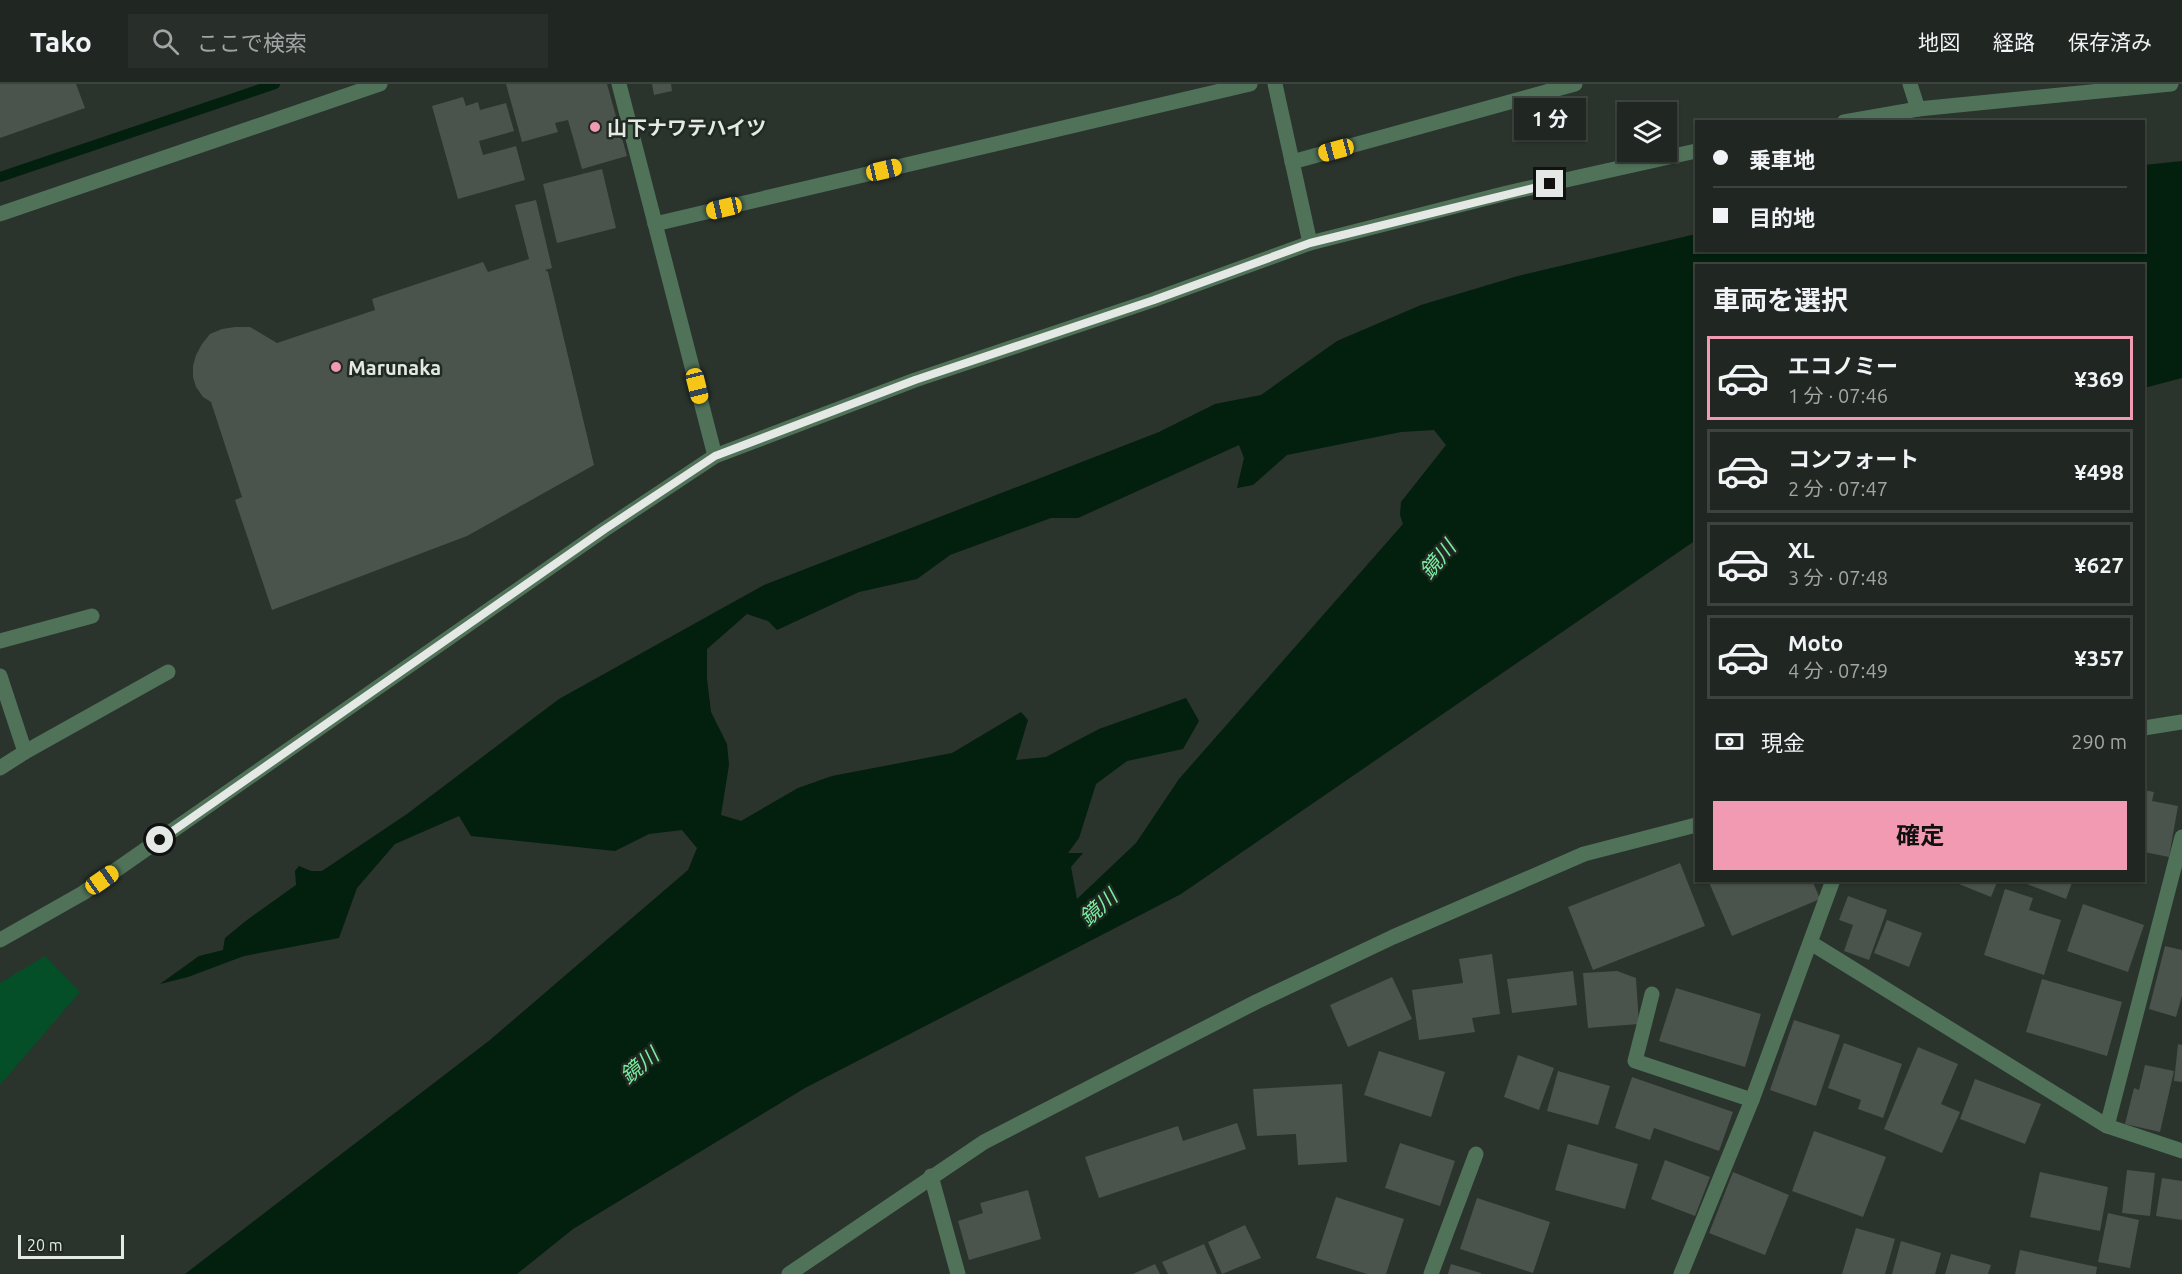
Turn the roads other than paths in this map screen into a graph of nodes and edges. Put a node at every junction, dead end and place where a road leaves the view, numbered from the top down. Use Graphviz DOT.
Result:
graph roads {
  1 [pos="380,84"];
  2 [pos="619,84"];
  3 [pos="1250,84"];
  4 [pos="1275,84"];
  5 [pos="1575,84"];
  6 [pos="1910,84"];
  7 [pos="2171,84"];
  8 [pos="341,91"];
  9 [pos="1918,109"];
  10 [pos="1855,120"];
  11 [pos="1695,150"];
  12 [pos="1292,162"];
  13 [pos="0,214"];
  14 [pos="655,224"];
  15 [pos="1310,243"];
  16 [pos="715,456"];
  17 [pos="92,616"];
  18 [pos="0,641"];
  19 [pos="168,672"];
  20 [pos="0,676"];
  21 [pos="2182,722"];
  22 [pos="2145,728"];
  23 [pos="26,752"];
  24 [pos="0,768"];
  25 [pos="1695,825"];
  26 [pos="2182,837"];
  27 [pos="1832,882"];
  28 [pos="0,940"];
  29 [pos="1811,943"];
  30 [pos="1652,994"];
  31 [pos="1752,1100"];
  32 [pos="2107,1126"];
  33 [pos="2182,1151"];
  34 [pos="1476,1155"];
  35 [pos="931,1176"];
  36 [pos="789,1274"];
  37 [pos="958,1274"];
  38 [pos="1431,1274"];
  39 [pos="1681,1274"];
  1 -- 8 [label="street"];
  2 -- 14 [label="street"];
  3 -- 14 [label="street"];
  4 -- 12 [label="street"];
  5 -- 12 [label="street"];
  6 -- 9 [label="street"];
  7 -- 9 [label="street"];
  8 -- 13 [label="street"];
  9 -- 10 [label="street"];
  11 -- 15 [label="street"];
  12 -- 15 [label="street"];
  14 -- 16 [label="street"];
  15 -- 16 [label="street"];
  16 -- 28 [label="street"];
  17 -- 18 [label="street"];
  19 -- 23 [label="street"];
  20 -- 23 [label="street"];
  21 -- 22 [label="street"];
  23 -- 24 [label="street"];
  25 -- 35 [label="street"];
  26 -- 32 [label="street"];
  27 -- 29 [label="street"];
  29 -- 31 [label="street"];
  29 -- 32 [label="street"];
  30 -- 31 [label="street"];
  31 -- 39 [label="street"];
  32 -- 33 [label="street"];
  34 -- 38 [label="street"];
  35 -- 36 [label="street"];
  35 -- 37 [label="street"];
}
